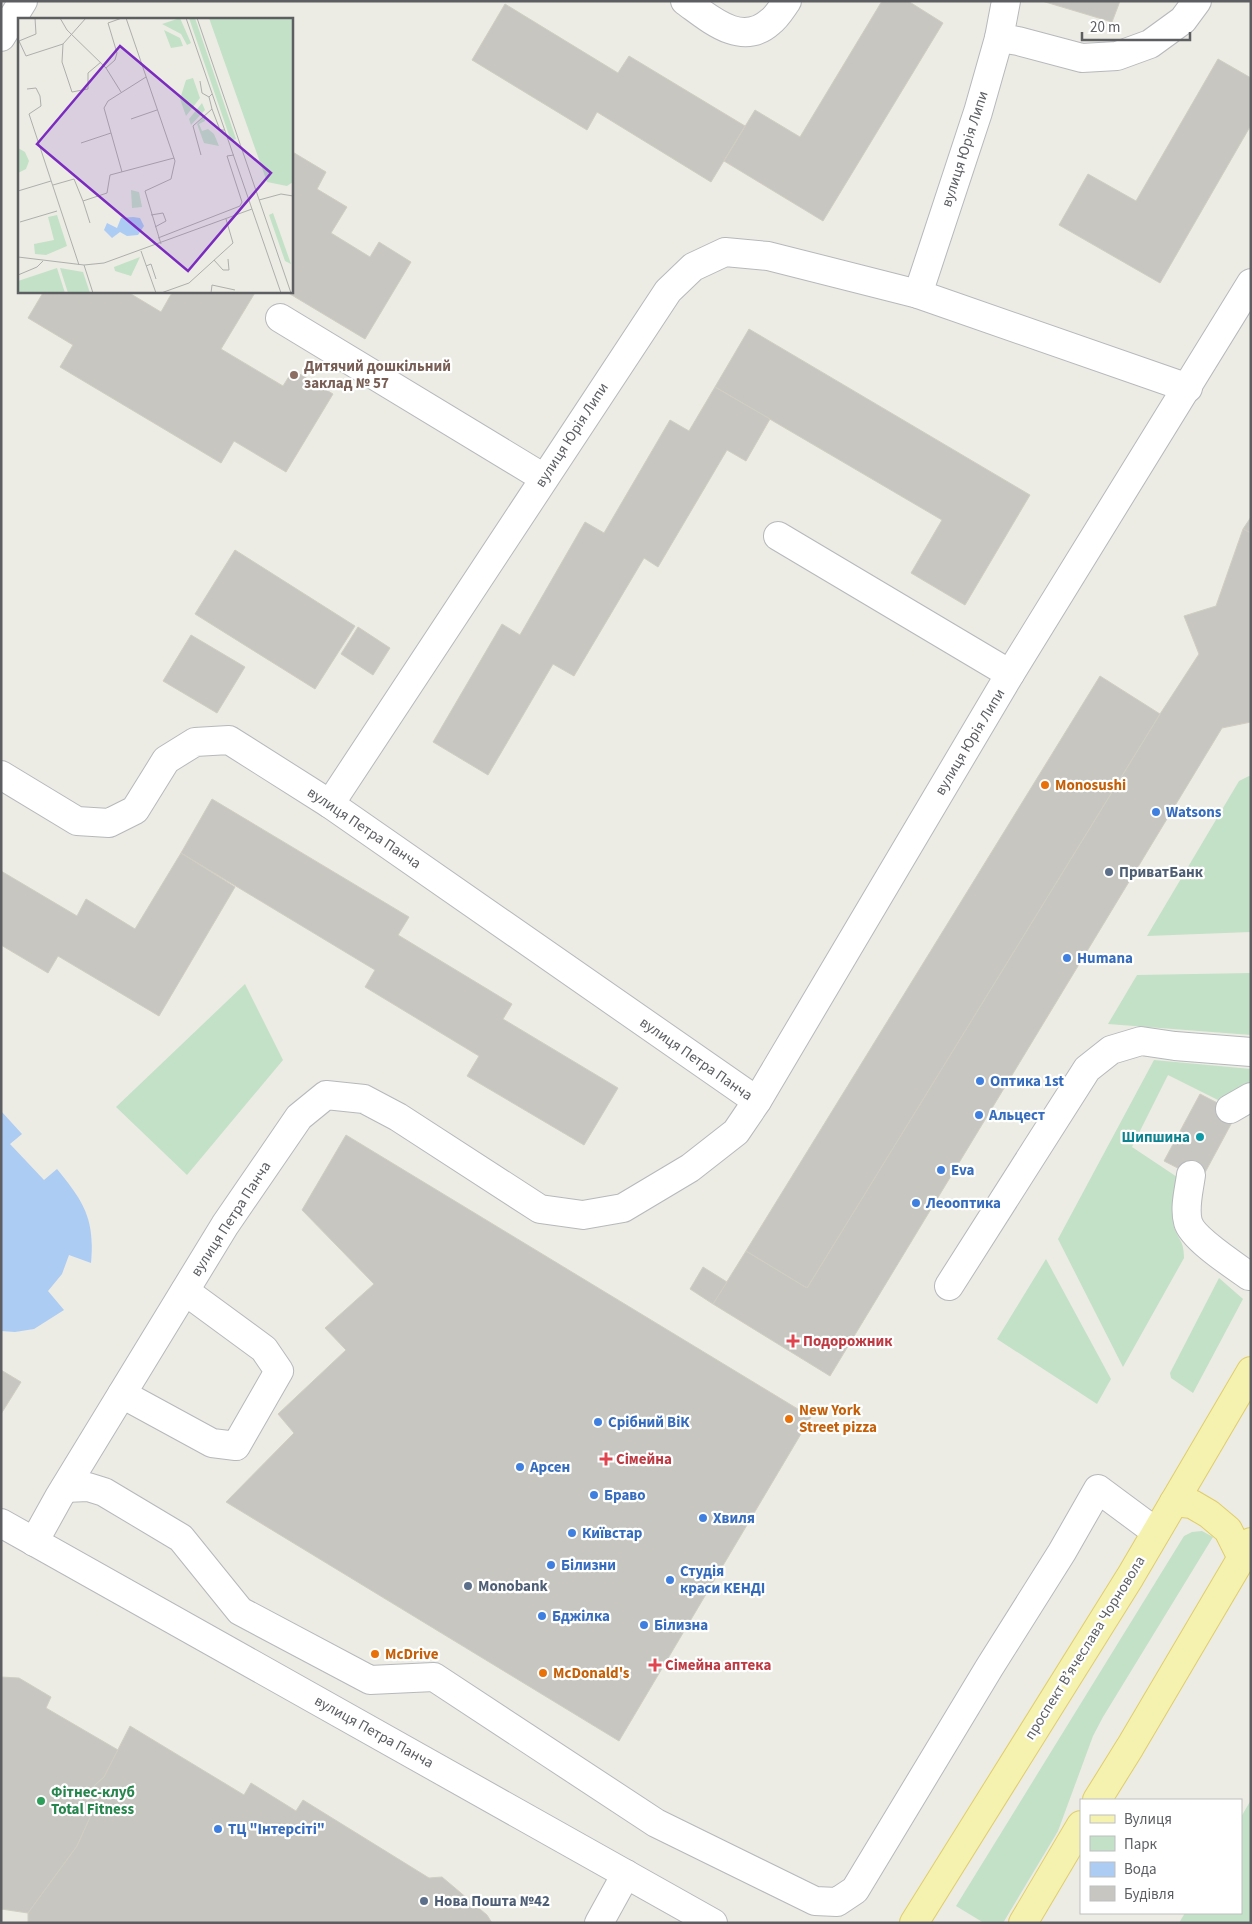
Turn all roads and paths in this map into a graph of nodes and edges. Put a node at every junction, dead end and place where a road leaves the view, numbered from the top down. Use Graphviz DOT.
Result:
graph roads {
  1 [pos="23,1"];
  2 [pos="685,1"];
  3 [pos="787,1"];
  4 [pos="1006,1"];
  5 [pos="1197,1"];
  6 [pos="1,37"];
  7 [pos="999,38"];
  8 [pos="1251,283"];
  9 [pos="918,294"];
  10 [pos="280,318"];
  11 [pos="1188,388"];
  12 [pos="544,478"];
  13 [pos="778,536"];
  14 [pos="1010,674"];
  15 [pos="1,774"];
  16 [pos="330,804"];
  17 [pos="1251,1052"];
  18 [pos="757,1101"];
  19 [pos="1191,1175"];
  20 [pos="1250,1276"];
  21 [pos="949,1286"];
  22 [pos="185,1291"];
  23 [pos="1251,1371"];
  24 [pos="122,1394"];
  25 [pos="65,1488"];
  26 [pos="1174,1502"];
  27 [pos="1,1523"];
  28 [pos="1156,1532"];
  29 [pos="34,1542"];
  30 [pos="1246,1549"];
  31 [pos="1098,1799"];
  32 [pos="1080,1827"];
  33 [pos="626,1874"];
  34 [pos="599,1923"];
  35 [pos="713,1923"];
  36 [pos="914,1923"];
  37 [pos="1023,1923"];
  1 -- 6 [label="street"];
  2 -- 3 [label="street"];
  4 -- 7 [label="street, вулиця Юрія Липи"];
  5 -- 7 [label="street"];
  7 -- 9 [label="street, вулиця Юрія Липи"];
  8 -- 11 [label="street, вулиця Юрія Липи"];
  9 -- 11 [label="street, вулиця Юрія Липи"];
  9 -- 12 [label="street, вулиця Юрія Липи"];
  10 -- 12 [label="street"];
  11 -- 14 [label="street, вулиця Юрія Липи"];
  12 -- 16 [label="street, вулиця Юрія Липи"];
  13 -- 14 [label="street"];
  14 -- 18 [label="street, вулиця Юрія Липи"];
  15 -- 16 [label="street, вулиця Петра Панча"];
  16 -- 18 [label="street, вулиця Петра Панча"];
  17 -- 21 [label="street"];
  18 -- 22 [label="street, вулиця Петра Панча"];
  19 -- 20 [label="street"];
  22 -- 24 [label="street, вулиця Петра Панча"];
  22 -- 24 [label="street"];
  23 -- 26 [label="main road, проспект Вʼячеслава Чорновола"];
  24 -- 25 [label="street, вулиця Петра Панча"];
  25 -- 28 [label="street"];
  25 -- 29 [label="street, вулиця Петра Панча"];
  26 -- 28 [label="main road, проспект Вʼячеслава Чорновола"];
  26 -- 30 [label="main road"];
  27 -- 29 [label="street, вулиця Петра Панча"];
  28 -- 36 [label="main road, проспект Вʼячеслава Чорновола"];
  29 -- 33 [label="street, вулиця Петра Панча"];
  30 -- 31 [label="main road"];
  32 -- 37 [label="main road"];
  33 -- 34 [label="street"];
  33 -- 35 [label="street, вулиця Петра Панча"];
}
